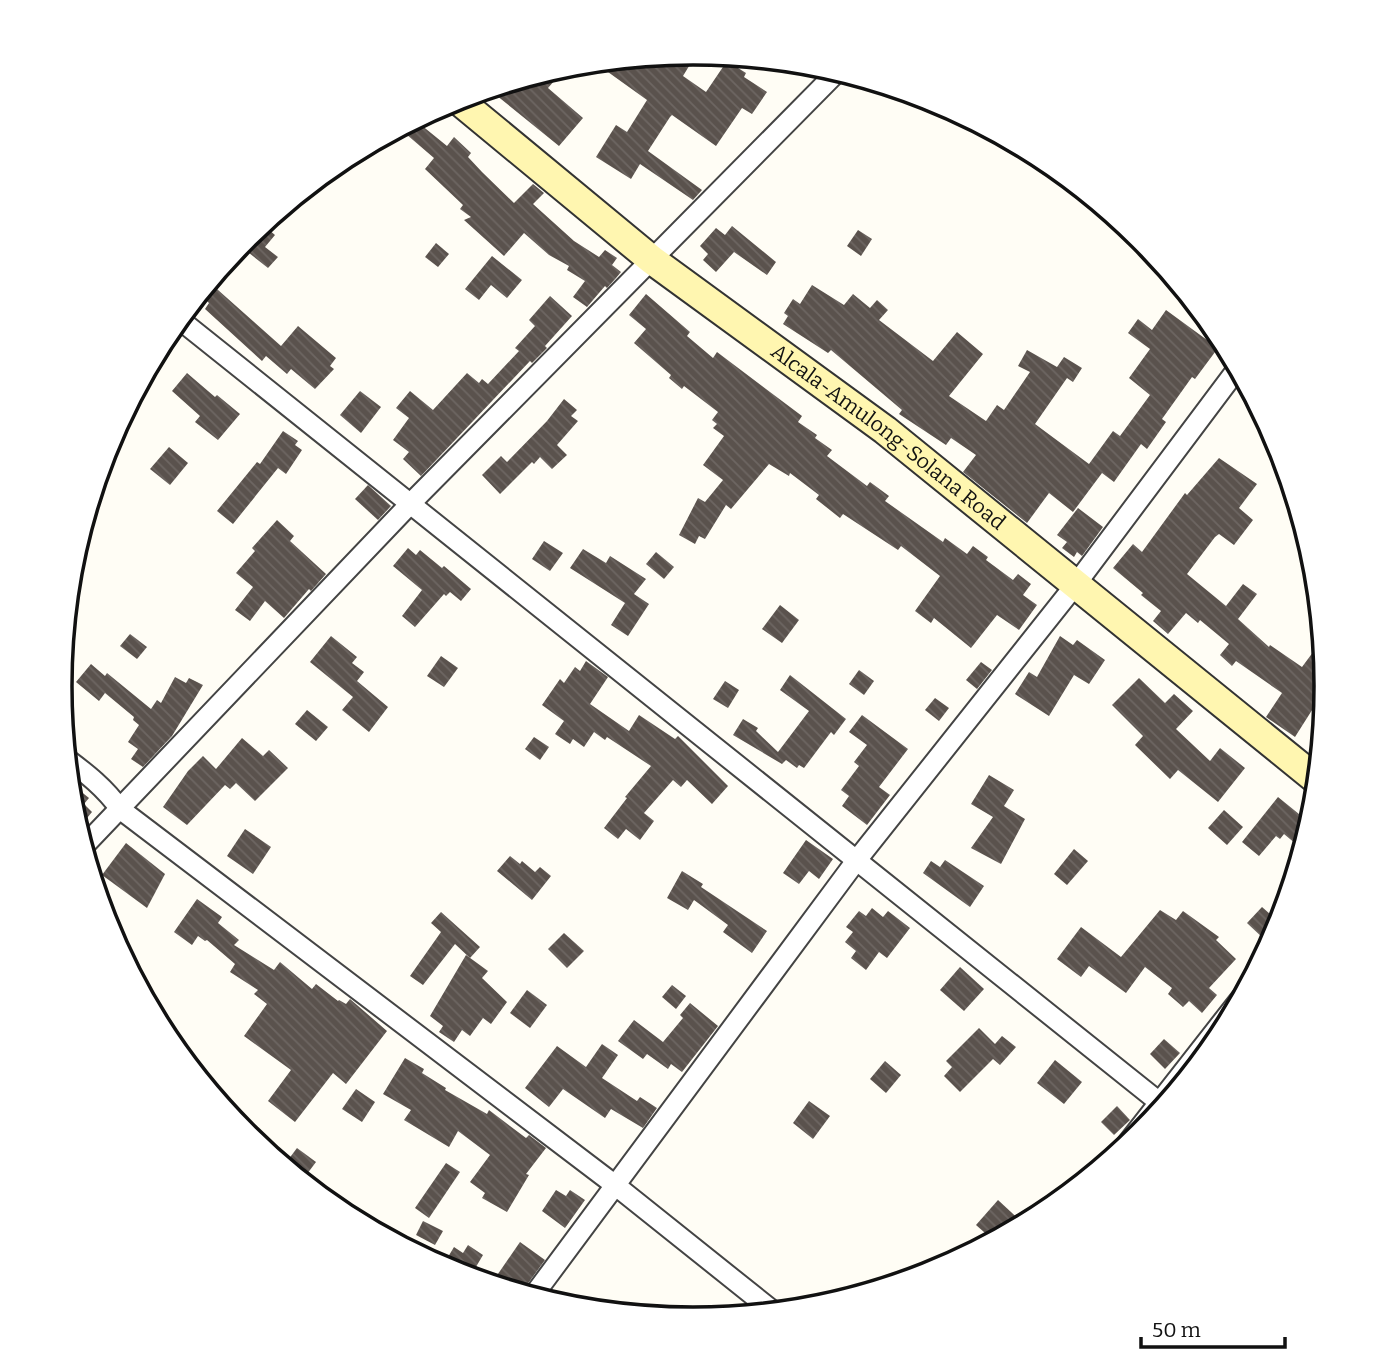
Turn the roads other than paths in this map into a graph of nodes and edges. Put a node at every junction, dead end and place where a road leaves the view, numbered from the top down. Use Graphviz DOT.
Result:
graph roads {
  1 [pos="829,80"];
  2 [pos="467,107"];
  3 [pos="652,260"];
  4 [pos="188,325"];
  5 [pos="1232,376"];
  6 [pos="411,503"];
  7 [pos="1076,584"];
  8 [pos="77,767"];
  9 [pos="1308,773"];
  10 [pos="120,809"];
  11 [pos="91,839"];
  12 [pos="856,861"];
  13 [pos="1156,1100"];
  14 [pos="615,1185"];
  15 [pos="539,1288"];
  16 [pos="764,1303"];
  1 -- 3 [label="street"];
  2 -- 3 [label="main road, Alcala-Amulong-Solana Road"];
  3 -- 6 [label="street"];
  3 -- 7 [label="main road, Alcala-Amulong-Solana Road"];
  4 -- 6 [label="street"];
  5 -- 7 [label="street"];
  6 -- 10 [label="street"];
  6 -- 12 [label="street"];
  7 -- 9 [label="main road, Alcala-Amulong-Solana Road"];
  7 -- 12 [label="street"];
  8 -- 10 [label="street"];
  10 -- 11 [label="street"];
  10 -- 14 [label="street"];
  12 -- 13 [label="street"];
  12 -- 14 [label="street"];
  14 -- 15 [label="street"];
  14 -- 16 [label="street"];
}
